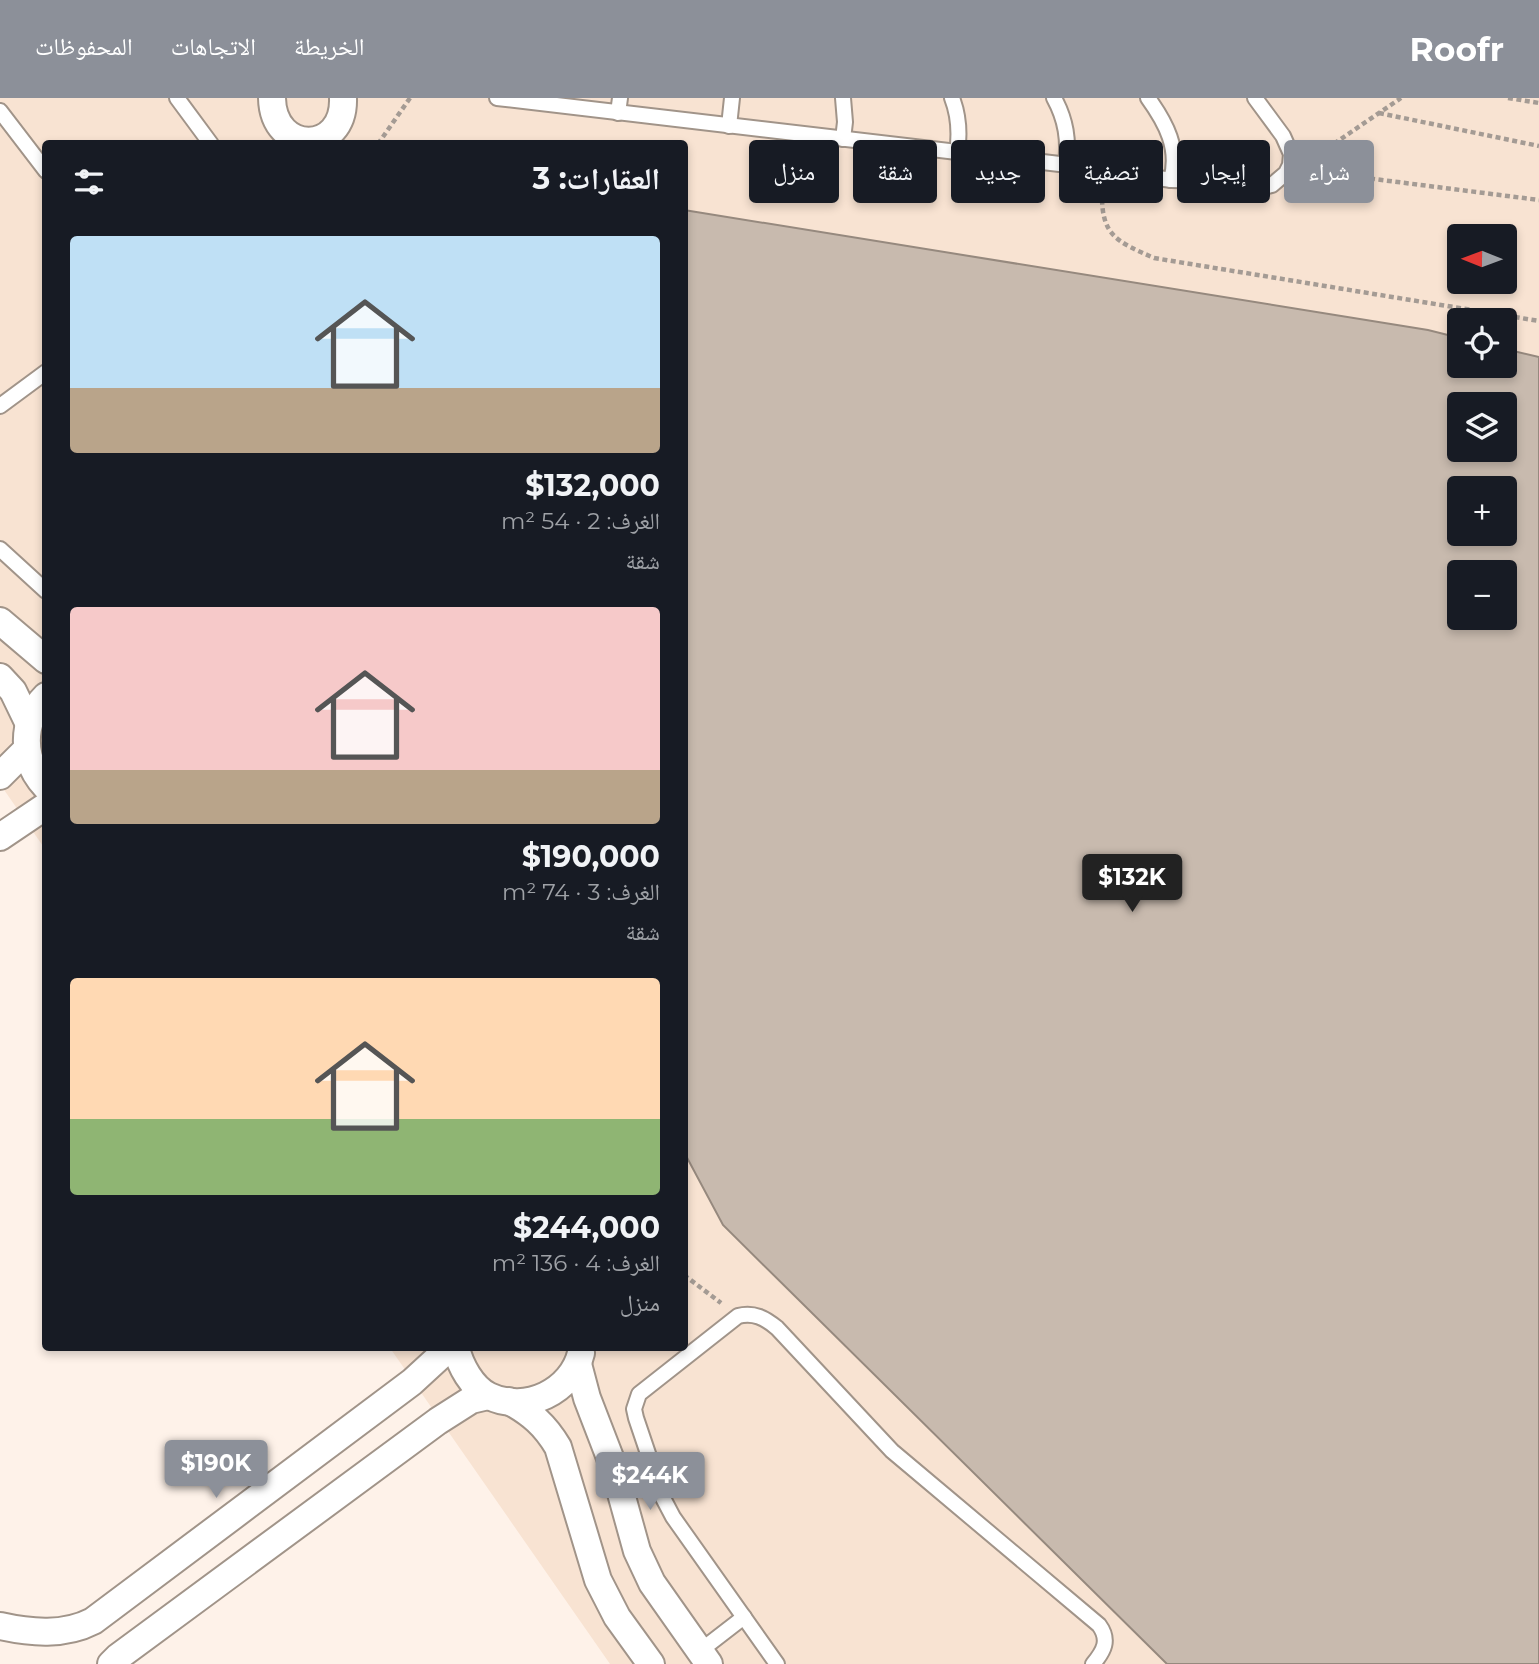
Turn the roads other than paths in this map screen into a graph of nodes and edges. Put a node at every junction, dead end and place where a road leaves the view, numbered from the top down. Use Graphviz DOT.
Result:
graph roads {
  1 [pos="177,98"];
  2 [pos="272,98"];
  3 [pos="343,98"];
  4 [pos="499,98"];
  5 [pos="732,98"];
  6 [pos="843,98"];
  7 [pos="952,98"];
  8 [pos="1054,98"];
  9 [pos="1148,98"];
  10 [pos="1255,98"];
  11 [pos="619,105"];
  12 [pos="0,111"];
  13 [pos="729,126"];
  14 [pos="843,139"];
  15 [pos="208,140"];
  16 [pos="299,140"];
  17 [pos="317,140"];
  18 [pos="957,140"];
  19 [pos="1068,140"];
  20 [pos="951,152"];
  21 [pos="42,166"];
  22 [pos="1163,179"];
  23 [pos="1171,180"];
  24 [pos="42,375"];
  25 [pos="0,406"];
  26 [pos="0,549"];
  27 [pos="42,587"];
  28 [pos="0,621"];
  29 [pos="42,657"];
  30 [pos="0,677"];
  31 [pos="42,700"];
  32 [pos="29,722"];
  33 [pos="26,750"];
  34 [pos="0,776"];
  35 [pos="42,782"];
  36 [pos="42,809"];
  37 [pos="0,837"];
  38 [pos="446,1351"];
  39 [pos="458,1351"];
  40 [pos="580,1356"];
  41 [pos="499,1399"];
  42 [pos="744,1617"];
  43 [pos="0,1626"];
  44 [pos="704,1658"];
  45 [pos="111,1664"];
  46 [pos="650,1664"];
  47 [pos="777,1664"];
  48 [pos="1093,1664"];
  1 -- 15 [label="lane"];
  2 -- 16 [label="street"];
  3 -- 17 [label="street"];
  4 -- 11 [label="lane"];
  5 -- 13 [label="lane"];
  6 -- 14 [label="lane"];
  7 -- 18 [label="lane"];
  8 -- 19 [label="lane"];
  9 -- 23 [label="lane"];
  10 -- 23 [label="lane"];
  11 -- 13 [label="lane"];
  12 -- 21 [label="lane"];
  13 -- 14 [label="lane"];
  14 -- 20 [label="lane"];
  22 -- 23 [label="lane"];
  24 -- 25 [label="lane"];
  26 -- 27 [label="lane"];
  28 -- 29 [label="street"];
  30 -- 32 [label="street"];
  31 -- 32 [label="street"];
  32 -- 33 [label="street"];
  33 -- 34 [label="street"];
  33 -- 35 [label="street"];
  36 -- 37 [label="street"];
  38 -- 43 [label="street"];
  39 -- 41 [label="street"];
  40 -- 41 [label="street"];
  40 -- 44 [label="street"];
  41 -- 45 [label="street"];
  41 -- 46 [label="street"];
  42 -- 44 [label="lane"];
  42 -- 47 [label="lane"];
  42 -- 48 [label="lane"];
}
